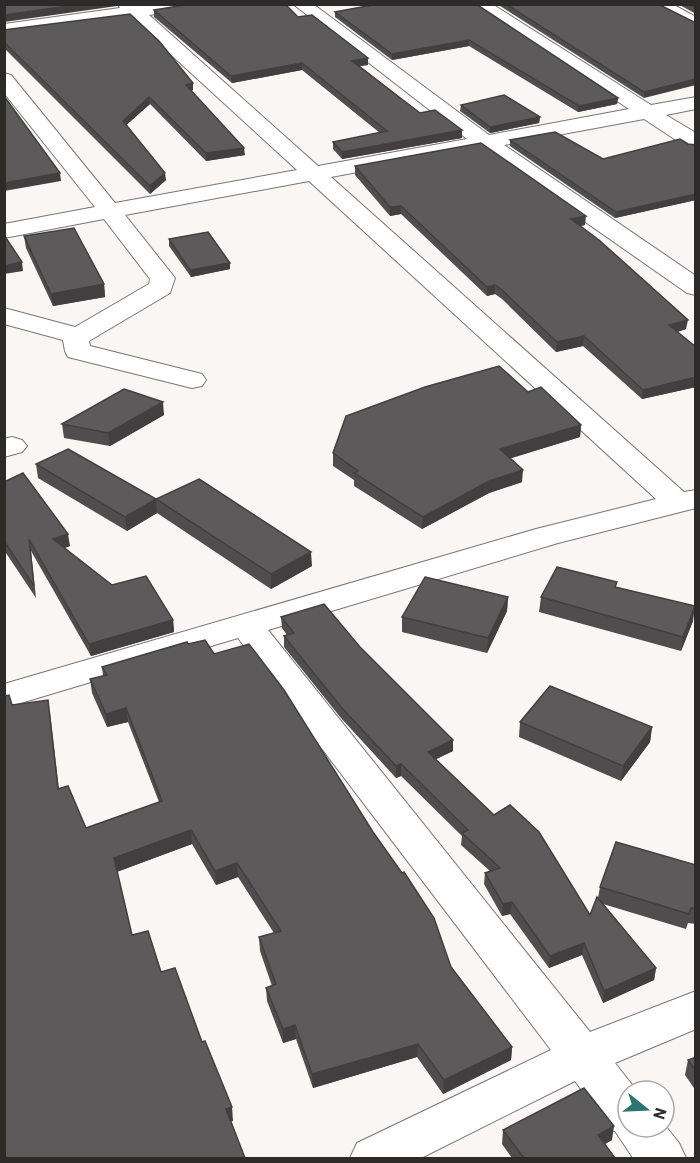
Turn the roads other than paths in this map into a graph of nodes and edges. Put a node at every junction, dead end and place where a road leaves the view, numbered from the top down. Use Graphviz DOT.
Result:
graph roads {
  1 [pos="191,4"];
  2 [pos="301,4"];
  3 [pos="479,4"];
  4 [pos="658,4"];
  5 [pos="131,8"];
  6 [pos="696,24"];
  7 [pos="4,30"];
  8 [pos="4,79"];
  9 [pos="696,104"];
  10 [pos="646,112"];
  11 [pos="485,142"];
  12 [pos="696,143"];
  13 [pos="311,173"];
  14 [pos="110,213"];
  15 [pos="4,231"];
  16 [pos="696,288"];
  17 [pos="4,316"];
  18 [pos="78,336"];
  19 [pos="192,380"];
  20 [pos="686,501"];
  21 [pos="245,624"];
  22 [pos="4,696"];
  23 [pos="696,1009"];
  24 [pos="582,1056"];
  25 [pos="616,1100"];
  26 [pos="647,1139"];
  27 [pos="374,1158"];
  28 [pos="662,1158"];
  1 -- 5 [label="street"];
  2 -- 11 [label="street"];
  3 -- 10 [label="street"];
  4 -- 6 [label="street"];
  5 -- 7 [label="street"];
  5 -- 13 [label="street"];
  8 -- 14 [label="street"];
  9 -- 10 [label="street"];
  10 -- 11 [label="street"];
  10 -- 12 [label="street"];
  11 -- 13 [label="street"];
  11 -- 16 [label="street"];
  13 -- 14 [label="street"];
  13 -- 20 [label="street"];
  14 -- 15 [label="street"];
  14 -- 18 [label="street"];
  17 -- 18 [label="street"];
  18 -- 19 [label="street"];
  20 -- 21 [label="street"];
  21 -- 22 [label="street"];
  21 -- 24 [label="street"];
  23 -- 24 [label="street"];
  24 -- 25 [label="street"];
  24 -- 27 [label="street"];
  26 -- 28 [label="street"];
}
